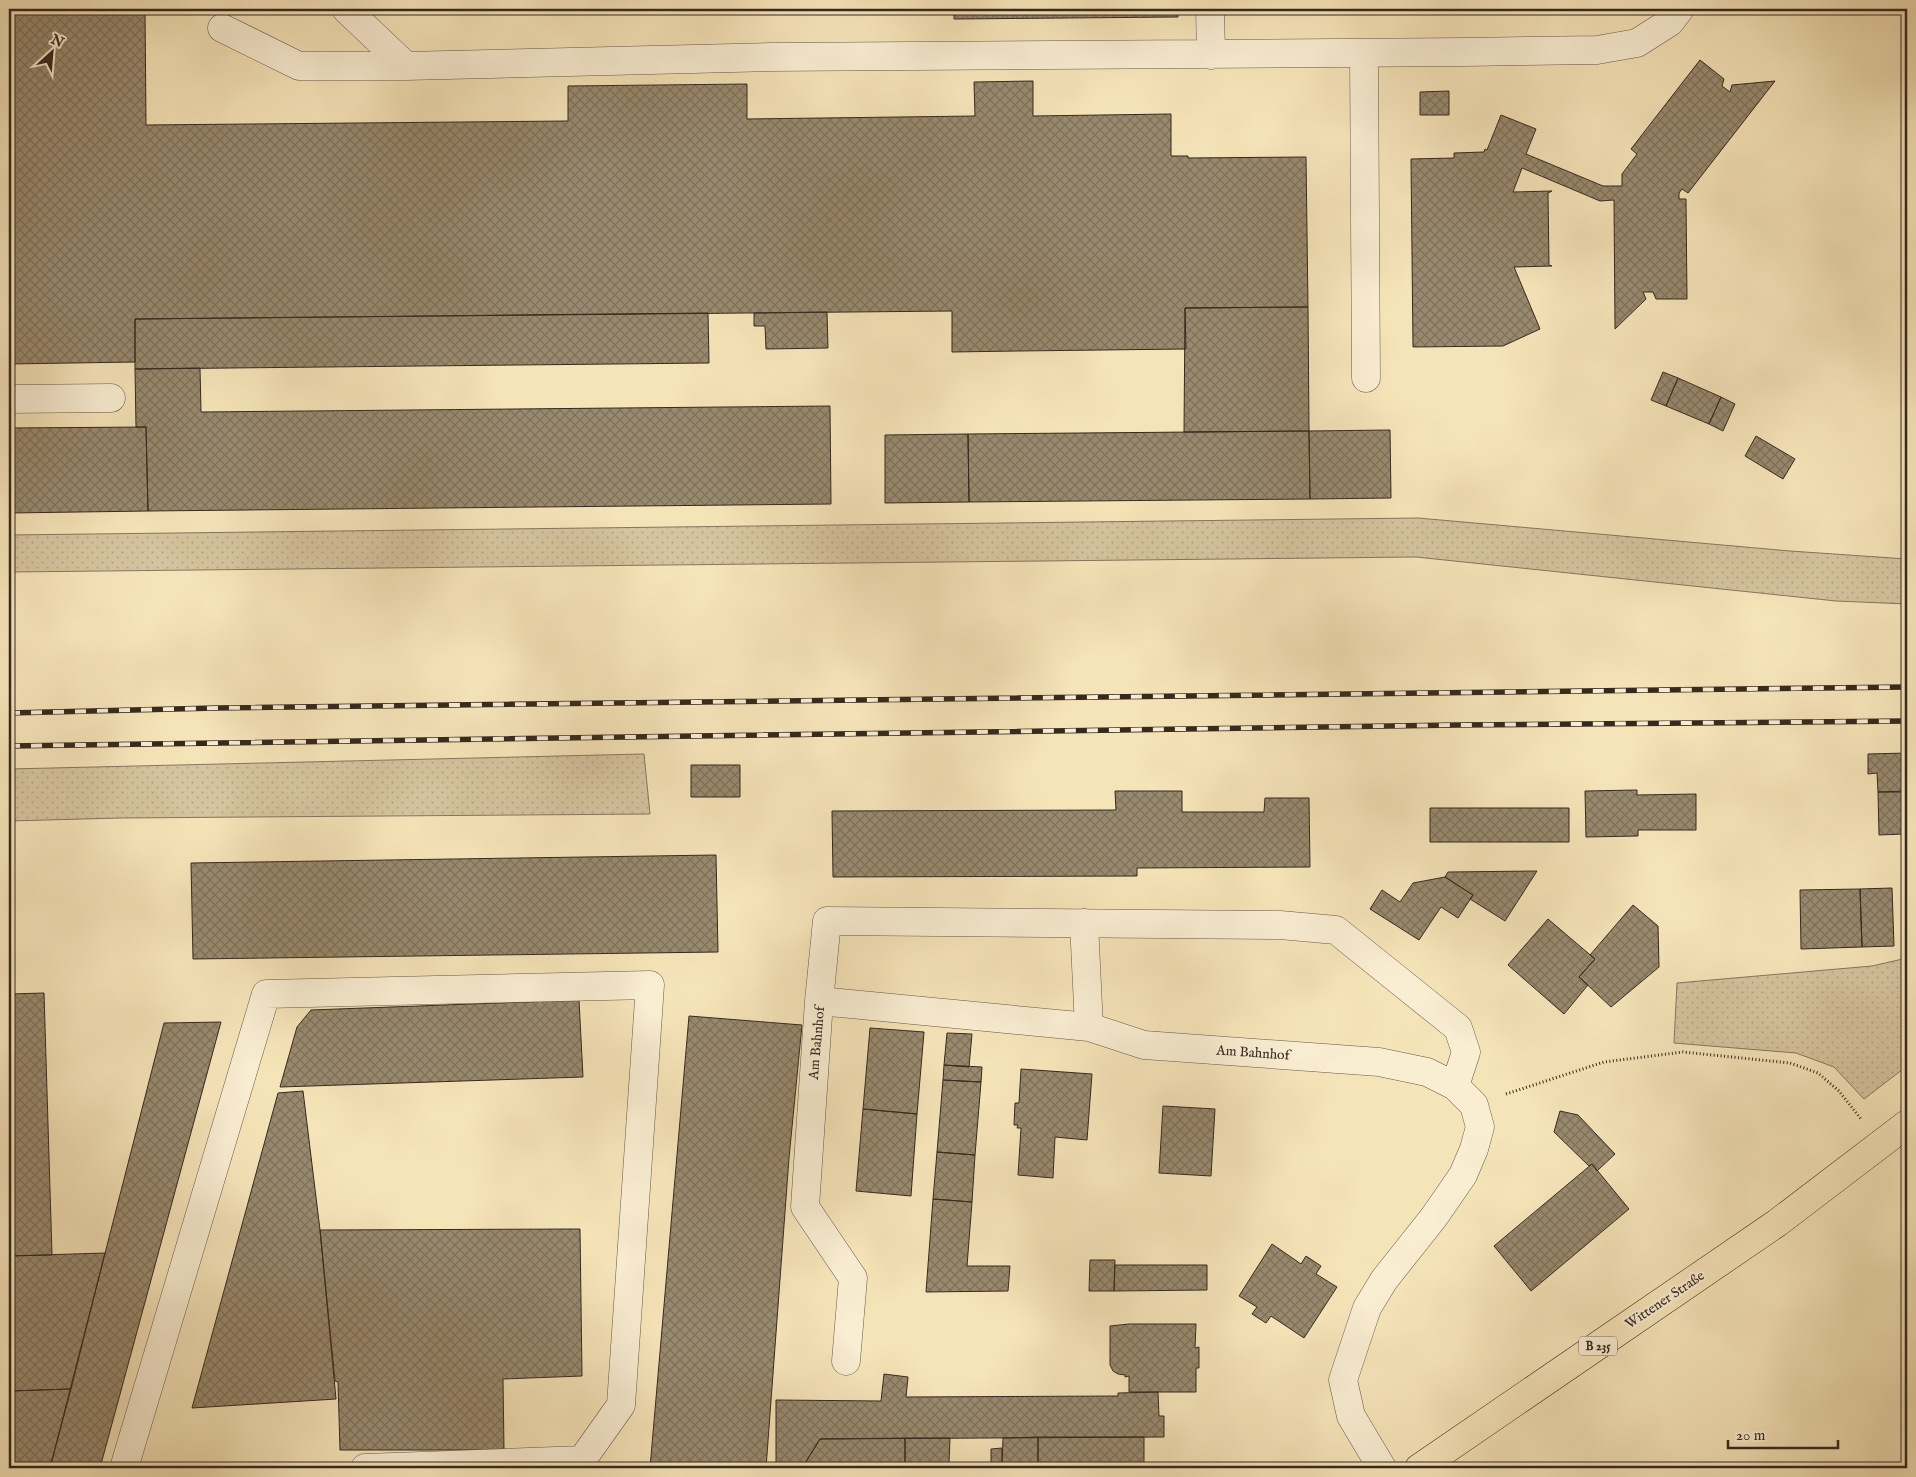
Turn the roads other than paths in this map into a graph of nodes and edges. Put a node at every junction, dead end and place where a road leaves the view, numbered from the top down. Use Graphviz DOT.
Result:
graph roads {
  1 [pos="346,9"];
  2 [pos="1210,9"];
  3 [pos="1680,9"];
  4 [pos="222,28"];
  5 [pos="1364,54"];
  6 [pos="1211,55"];
  7 [pos="406,66"];
  8 [pos="1366,378"];
  9 [pos="112,398"];
  10 [pos="9,399"];
  11 [pos="1084,923"];
  12 [pos="819,1001"];
  13 [pos="1089,1027"];
  14 [pos="1465,1095"];
  15 [pos="1907,1124"];
  16 [pos="846,1362"];
  17 [pos="124,1468"];
  18 [pos="365,1468"];
  19 [pos="1382,1468"];
  20 [pos="1418,1468"];
  1 -- 7 [label="street"];
  2 -- 6 [label="street"];
  3 -- 5 [label="street"];
  4 -- 7 [label="street"];
  5 -- 6 [label="street"];
  5 -- 8 [label="street"];
  6 -- 7 [label="street"];
  9 -- 10 [label="street"];
  11 -- 12 [label="street"];
  11 -- 13 [label="street"];
  11 -- 14 [label="street"];
  12 -- 13 [label="street, Am Bahnhof"];
  12 -- 16 [label="street, Am Bahnhof"];
  13 -- 14 [label="street, Am Bahnhof"];
  14 -- 19 [label="street"];
  15 -- 20 [label="main road, Wittener Straße / B 235"];
  17 -- 18 [label="street"];
}
